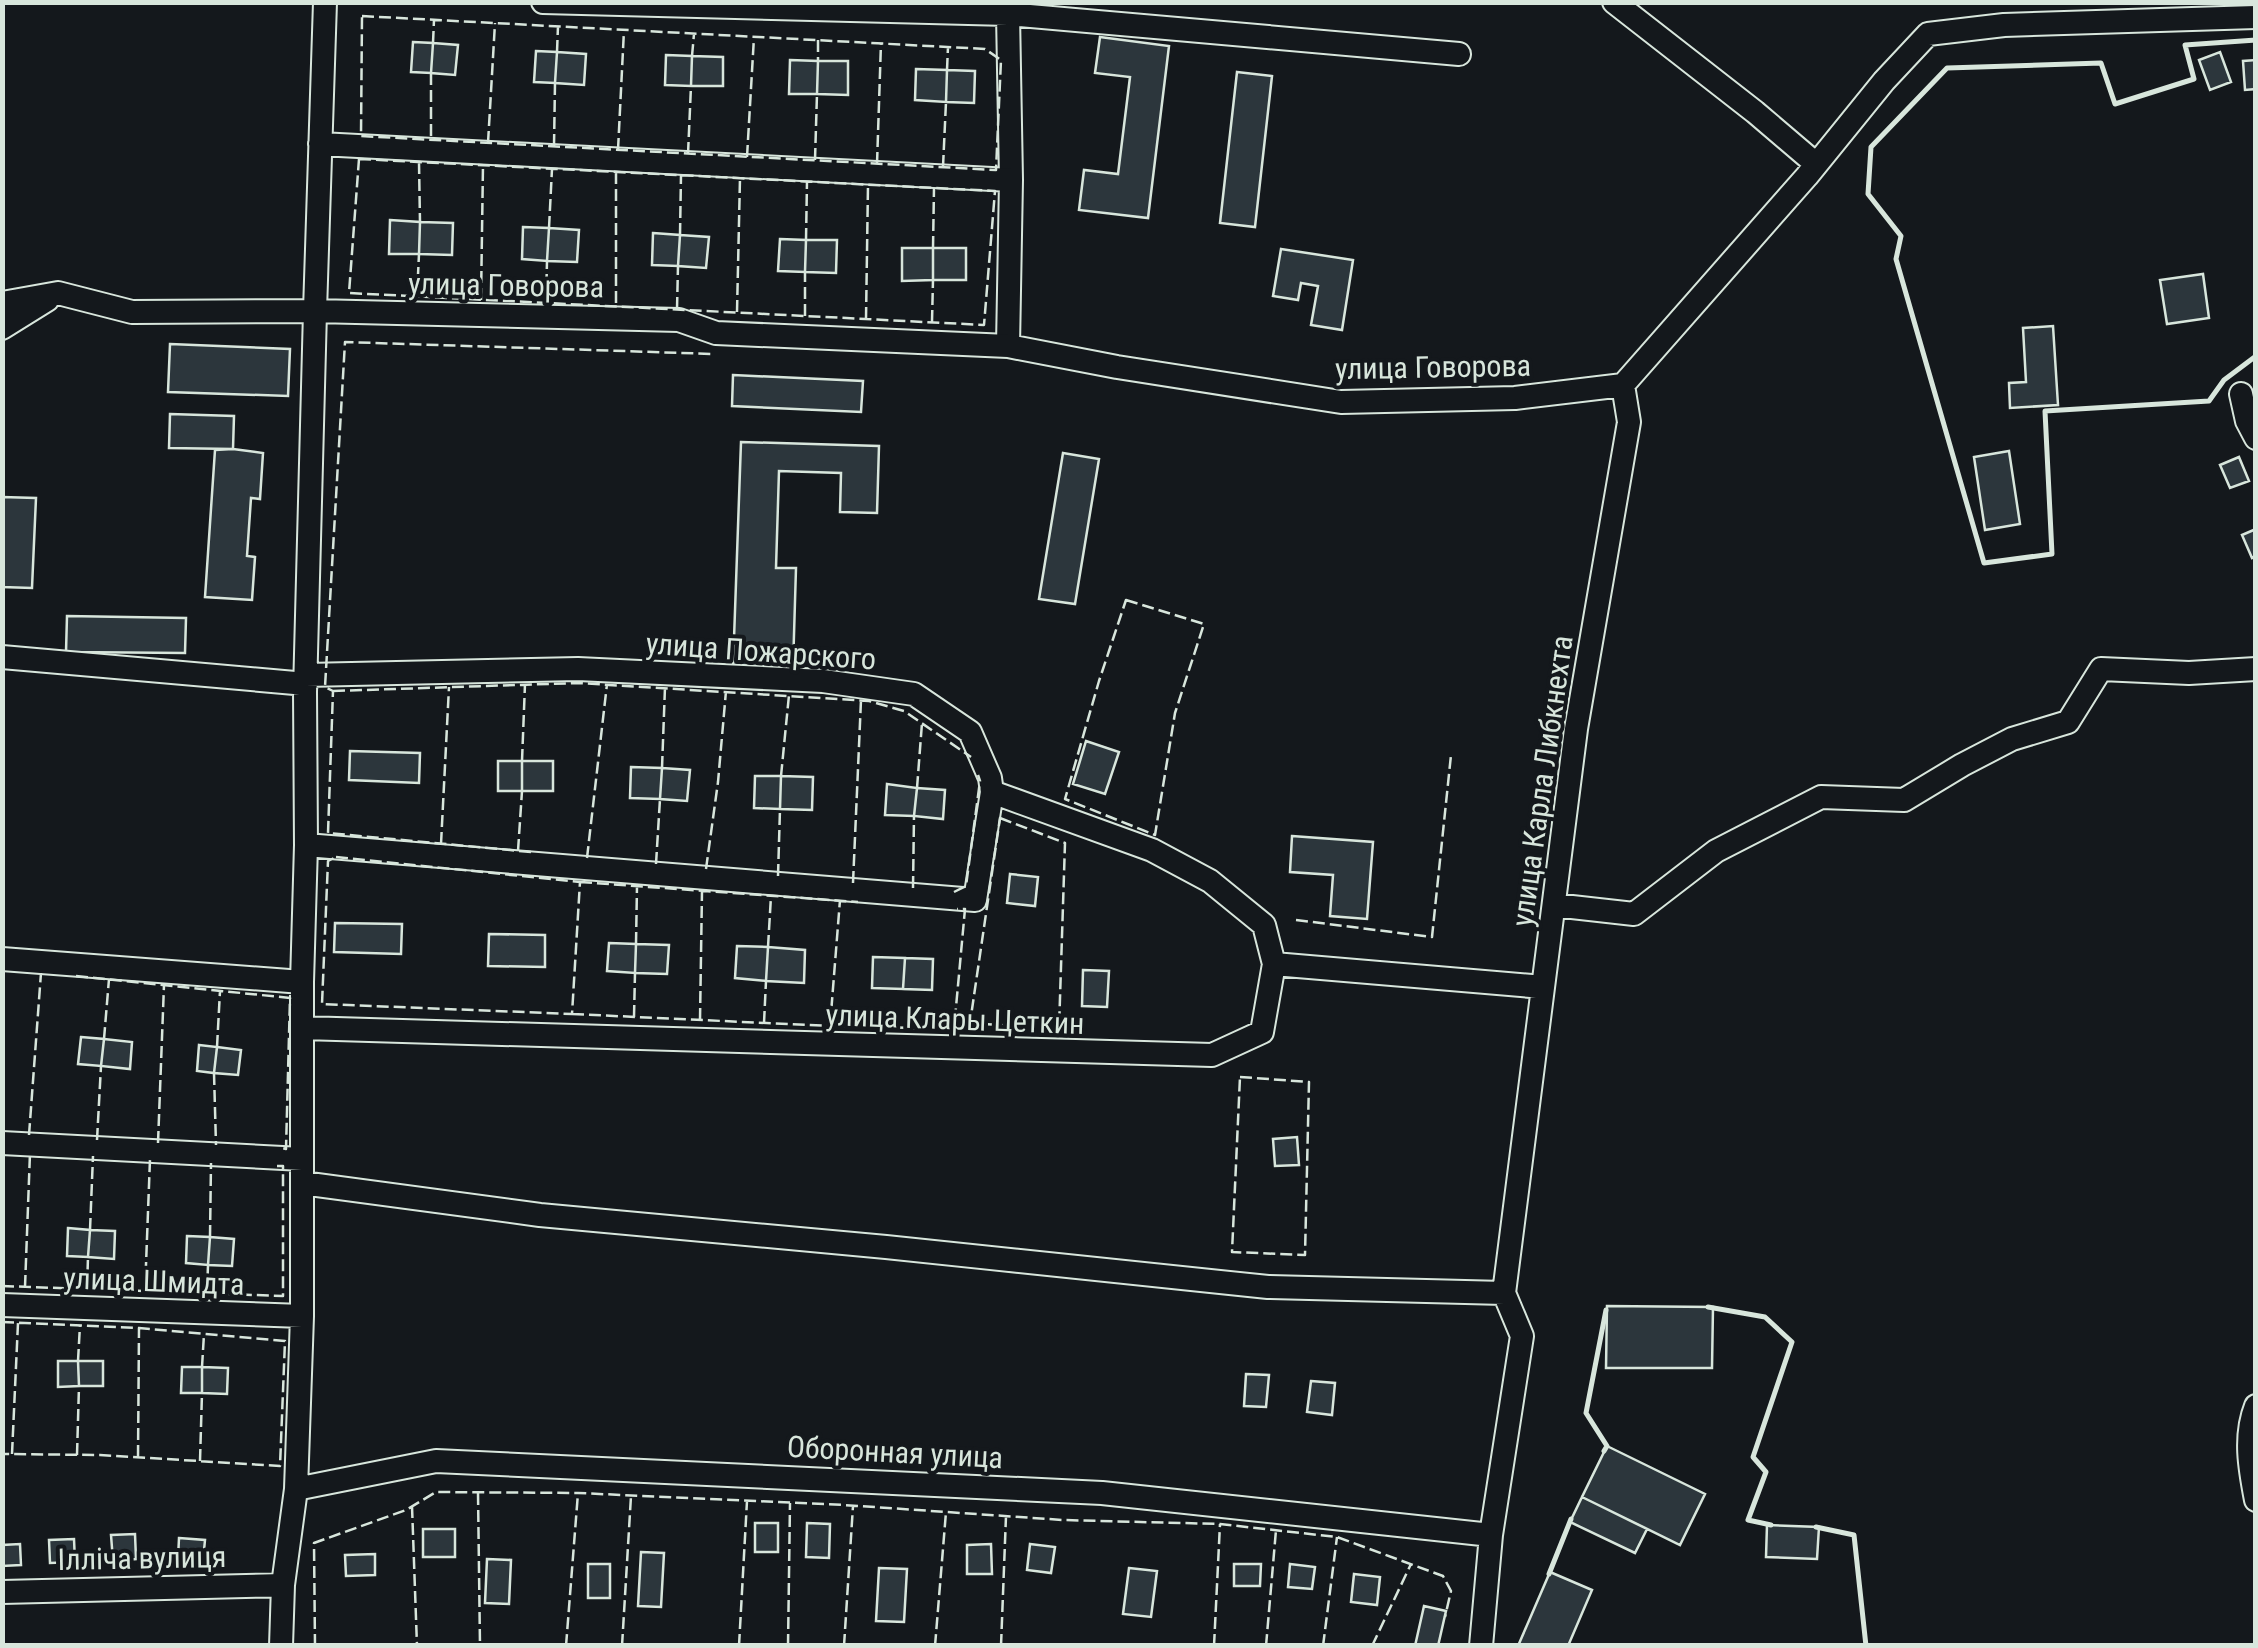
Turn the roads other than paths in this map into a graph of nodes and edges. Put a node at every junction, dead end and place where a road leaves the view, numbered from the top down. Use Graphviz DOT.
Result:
graph roads {
  1 [pos="325,2"];
  2 [pos="544,2"];
  3 [pos="1614,2"];
  4 [pos="1008,15"];
  5 [pos="2256,17"];
  6 [pos="1459,54"];
  7 [pos="320,144"];
  8 [pos="1816,164"];
  9 [pos="1011,180"];
  10 [pos="58,293"];
  11 [pos="2,303"];
  12 [pos="314,311"];
  13 [pos="2,328"];
  14 [pos="1008,346"];
  15 [pos="1623,386"];
  16 [pos="2241,394"];
  17 [pos="2256,438"];
  18 [pos="2,657"];
  19 [pos="2256,669"];
  20 [pos="306,679"];
  21 [pos="992,792"];
  22 [pos="306,845"];
  23 [pos="1554,905"];
  24 [pos="2,959"];
  25 [pos="1274,964"];
  26 [pos="302,982"];
  27 [pos="1543,987"];
  28 [pos="303,1028"];
  29 [pos="2,1143"];
  30 [pos="302,1159"];
  31 [pos="302,1183"];
  32 [pos="1504,1293"];
  33 [pos="2,1305"];
  34 [pos="302,1316"];
  35 [pos="2256,1406"];
  36 [pos="296,1489"];
  37 [pos="2256,1500"];
  38 [pos="1491,1536"];
  39 [pos="283,1585"];
  40 [pos="2,1592"];
  41 [pos="281,1646"];
  42 [pos="1481,1646"];
  1 -- 7 [label="street"];
  2 -- 4 [label="street"];
  3 -- 8 [label="street"];
  4 -- 6 [label="street"];
  4 -- 9 [label="street"];
  5 -- 8 [label="street"];
  7 -- 9 [label="street"];
  7 -- 12 [label="street"];
  8 -- 15 [label="street"];
  9 -- 14 [label="street"];
  10 -- 11 [label="street, улица Говорова"];
  10 -- 12 [label="street, улица Говорова"];
  10 -- 13 [label="street"];
  12 -- 14 [label="street, улица Говорова"];
  12 -- 20 [label="street"];
  14 -- 15 [label="street, улица Говорова"];
  15 -- 23 [label="street, улица Карла Либкнехта"];
  16 -- 17 [label="street"];
  18 -- 20 [label="street, улица Пожарского"];
  19 -- 23 [label="street"];
  20 -- 21 [label="street, улица Пожарского"];
  20 -- 22 [label="street"];
  21 -- 22 [label="street"];
  21 -- 25 [label="street"];
  22 -- 26 [label="street"];
  23 -- 27 [label="street, улица Карла Либкнехта"];
  24 -- 26 [label="street"];
  25 -- 27 [label="street"];
  25 -- 28 [label="street, улица Клары Цеткин"];
  26 -- 28 [label="street"];
  27 -- 32 [label="street, улица Карла Либкнехта"];
  28 -- 30 [label="street"];
  29 -- 30 [label="street"];
  30 -- 31 [label="street"];
  31 -- 32 [label="street"];
  31 -- 34 [label="street"];
  32 -- 38 [label="street, улица Карла Либкнехта"];
  33 -- 34 [label="street, улица Шмидта"];
  34 -- 36 [label="street"];
  35 -- 37 [label="street"];
  36 -- 38 [label="street, Оборонная улица"];
  36 -- 39 [label="street"];
  38 -- 42 [label="street, улица Карла Либкнехта"];
  39 -- 40 [label="street, Ілліча вулиця"];
  39 -- 41 [label="street"];
}
